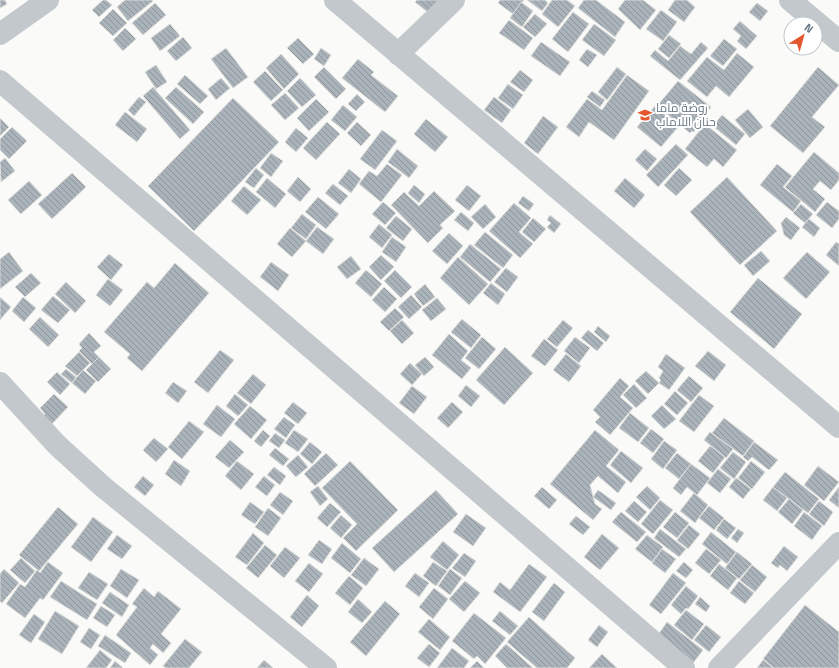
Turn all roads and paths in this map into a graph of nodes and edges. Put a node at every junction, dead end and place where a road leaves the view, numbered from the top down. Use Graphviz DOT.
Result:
graph roads {
  1 [pos="48,0"];
  2 [pos="336,0"];
  3 [pos="454,0"];
  4 [pos="790,0"];
  5 [pos="0,34"];
  6 [pos="839,41"];
  7 [pos="398,54"];
  8 [pos="0,81"];
  9 [pos="0,382"];
  10 [pos="839,427"];
  11 [pos="839,543"];
  12 [pos="326,668"];
  13 [pos="684,668"];
  14 [pos="719,668"];
  1 -- 5 [label="street"];
  2 -- 7 [label="street"];
  3 -- 7 [label="street"];
  4 -- 6 [label="street"];
  7 -- 10 [label="street"];
  8 -- 13 [label="street"];
  9 -- 12 [label="street"];
  11 -- 14 [label="street"];
}
